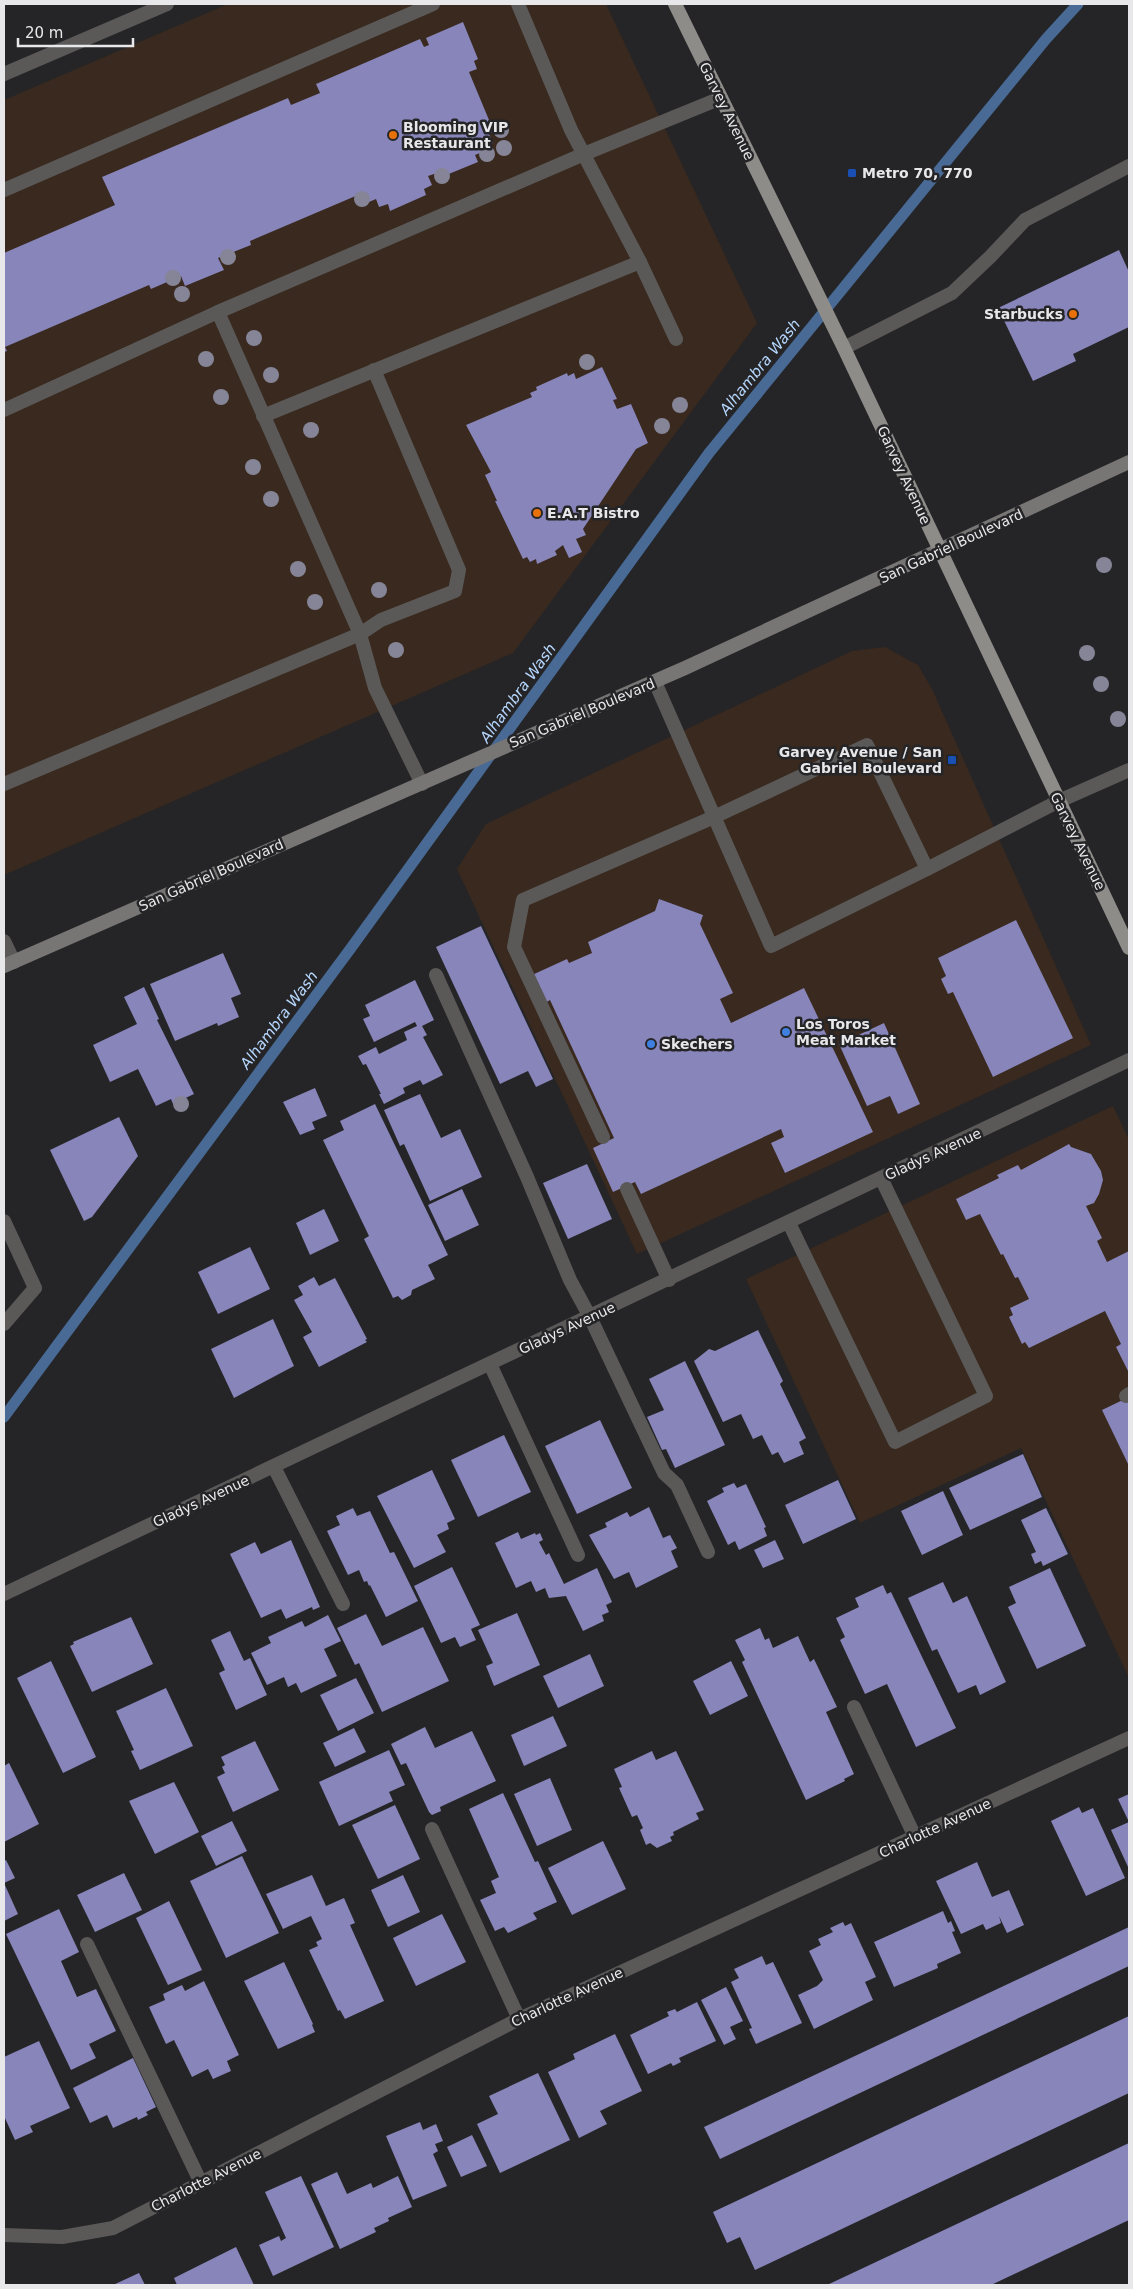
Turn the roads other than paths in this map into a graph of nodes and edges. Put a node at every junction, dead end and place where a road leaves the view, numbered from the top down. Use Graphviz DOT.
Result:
graph roads {
  1 [pos="167,4"];
  2 [pos="433,4"];
  3 [pos="518,4"];
  4 [pos="675,4"];
  5 [pos="4,74"];
  6 [pos="722,98"];
  7 [pos="584,154"];
  8 [pos="1129,166"];
  9 [pos="4,190"];
  10 [pos="640,262"];
  11 [pos="218,312"];
  12 [pos="676,339"];
  13 [pos="846,352"];
  14 [pos="374,370"];
  15 [pos="4,410"];
  16 [pos="263,416"];
  17 [pos="1129,462"];
  18 [pos="940,552"];
  19 [pos="360,634"];
  20 [pos="655,682"];
  21 [pos="1129,770"];
  22 [pos="4,784"];
  23 [pos="422,784"];
  24 [pos="1059,801"];
  25 [pos="714,817"];
  26 [pos="928,869"];
  27 [pos="4,941"];
  28 [pos="1129,948"];
  29 [pos="9,964"];
  30 [pos="436,975"];
  31 [pos="1129,1060"];
  32 [pos="603,1137"];
  33 [pos="881,1178"];
  34 [pos="627,1189"];
  35 [pos="4,1221"];
  36 [pos="788,1222"];
  37 [pos="669,1280"];
  38 [pos="590,1317"];
  39 [pos="4,1324"];
  40 [pos="490,1364"];
  41 [pos="274,1466"];
  42 [pos="708,1552"];
  43 [pos="578,1555"];
  44 [pos="4,1594"];
  45 [pos="343,1604"];
  46 [pos="854,1707"];
  47 [pos="1129,1738"];
  48 [pos="432,1830"];
  49 [pos="915,1837"];
  50 [pos="87,1944"];
  51 [pos="518,2020"];
  52 [pos="201,2183"];
  53 [pos="4,2235"];
  1 -- 5 [label="street"];
  2 -- 9 [label="street"];
  3 -- 7 [label="street"];
  4 -- 6 [label="main road, Garvey Avenue"];
  6 -- 7 [label="street"];
  6 -- 13 [label="main road, Garvey Avenue"];
  7 -- 10 [label="street"];
  7 -- 11 [label="street"];
  8 -- 13 [label="street"];
  10 -- 12 [label="street"];
  10 -- 14 [label="street"];
  11 -- 15 [label="street"];
  11 -- 16 [label="street"];
  13 -- 18 [label="main road, Garvey Avenue"];
  14 -- 16 [label="street"];
  14 -- 19 [label="street"];
  16 -- 19 [label="street"];
  17 -- 18 [label="main road, San Gabriel Boulevard"];
  18 -- 20 [label="main road, San Gabriel Boulevard"];
  18 -- 24 [label="main road, Garvey Avenue"];
  19 -- 22 [label="street"];
  19 -- 23 [label="street"];
  20 -- 23 [label="main road, San Gabriel Boulevard"];
  20 -- 25 [label="street"];
  21 -- 24 [label="street"];
  23 -- 29 [label="main road, San Gabriel Boulevard"];
  24 -- 26 [label="street"];
  24 -- 28 [label="main road, Garvey Avenue"];
  25 -- 26 [label="street"];
  25 -- 26 [label="street"];
  25 -- 32 [label="street"];
  27 -- 29 [label="street"];
  30 -- 38 [label="street"];
  31 -- 33 [label="street, Gladys Avenue"];
  33 -- 36 [label="street, Gladys Avenue"];
  33 -- 36 [label="street"];
  34 -- 37 [label="street"];
  35 -- 39 [label="street"];
  36 -- 37 [label="street, Gladys Avenue"];
  37 -- 38 [label="street, Gladys Avenue"];
  38 -- 40 [label="street, Gladys Avenue"];
  38 -- 42 [label="street"];
  40 -- 41 [label="street, Gladys Avenue"];
  40 -- 43 [label="street"];
  41 -- 44 [label="street, Gladys Avenue"];
  41 -- 45 [label="street"];
  46 -- 49 [label="street"];
  47 -- 49 [label="street, Charlotte Avenue"];
  48 -- 51 [label="street"];
  49 -- 51 [label="street, Charlotte Avenue"];
  50 -- 52 [label="street"];
  51 -- 52 [label="street, Charlotte Avenue"];
  52 -- 53 [label="street, Charlotte Avenue"];
}
